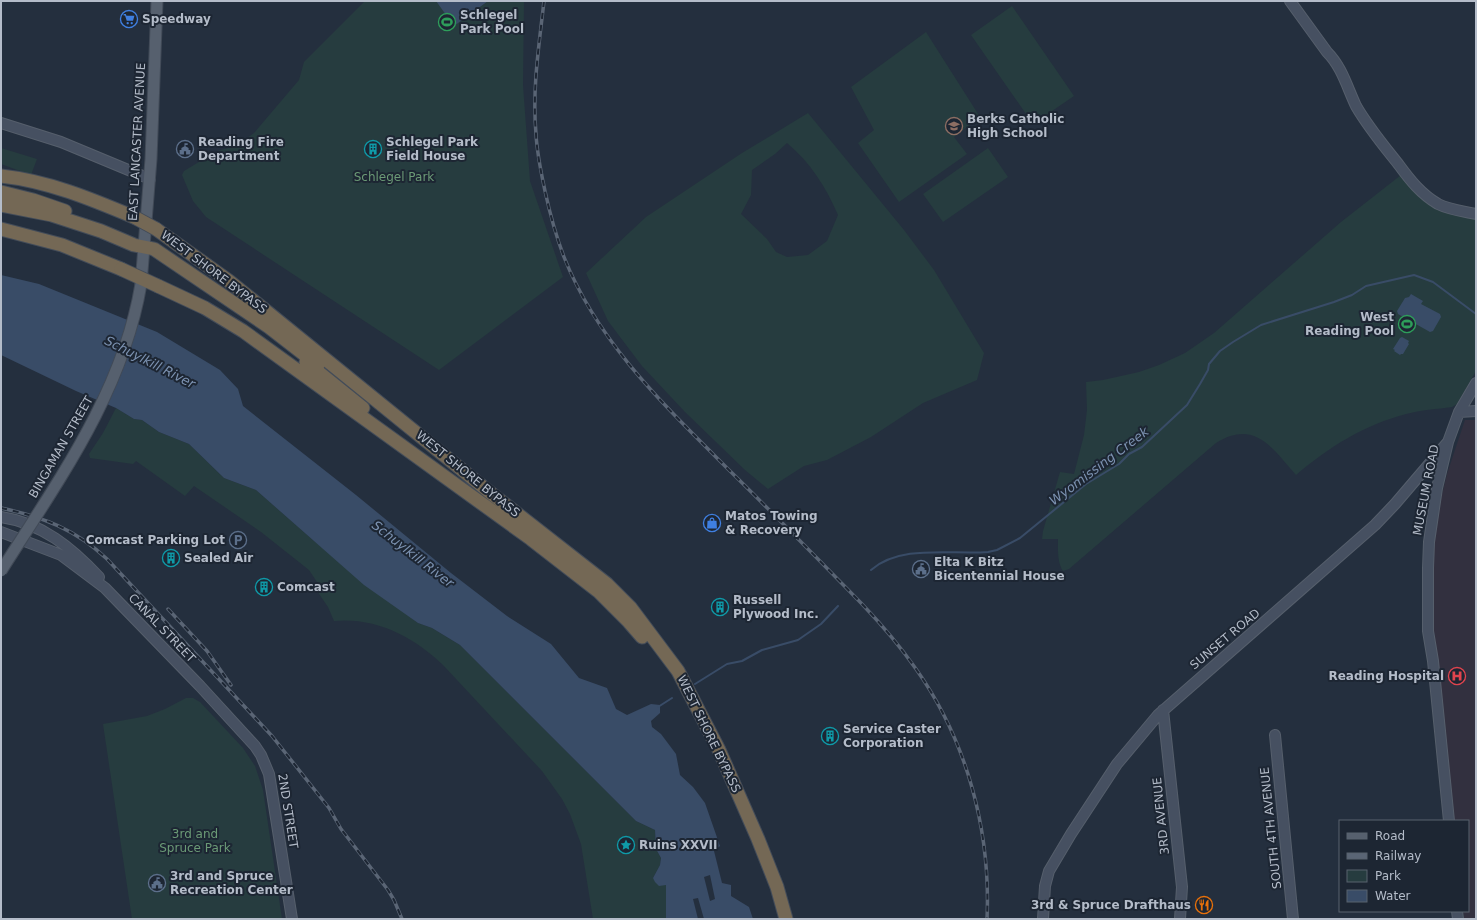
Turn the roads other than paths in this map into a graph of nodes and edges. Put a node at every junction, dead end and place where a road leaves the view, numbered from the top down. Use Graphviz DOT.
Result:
graph roads {
  1 [pos="157,1"];
  2 [pos="1290,1"];
  3 [pos="1,123"];
  4 [pos="1,176"];
  5 [pos="150,179"];
  6 [pos="1,192"];
  7 [pos="1,205"];
  8 [pos="1476,214"];
  9 [pos="1,229"];
  10 [pos="144,247"];
  11 [pos="141,284"];
  12 [pos="1476,383"];
  13 [pos="1476,411"];
  14 [pos="1459,412"];
  15 [pos="1448,442"];
  16 [pos="463,489"];
  17 [pos="488,491"];
  18 [pos="1,517"];
  19 [pos="1,532"];
  20 [pos="1,571"];
  21 [pos="105,588"];
  22 [pos="200,686"];
  23 [pos="1163,710"];
  24 [pos="1274,735"];
  25 [pos="716,752"];
  26 [pos="1449,820"];
  27 [pos="292,918"];
  28 [pos="777,919"];
  29 [pos="786,919"];
  30 [pos="1043,919"];
  31 [pos="1180,919"];
  32 [pos="1292,919"];
  1 -- 5 [label="main road, EAST LANCASTER AVENUE"];
  2 -- 8 [label="street"];
  3 -- 5 [label="street"];
  4 -- 17 [label="highway, WEST SHORE BYPASS, bridge"];
  5 -- 10 [label="main road, EAST LANCASTER AVENUE"];
  6 -- 10 [label="highway"];
  7 -- 10 [label="highway"];
  9 -- 16 [label="highway, WEST SHORE BYPASS, bridge"];
  10 -- 11 [label="main road, EAST LANCASTER AVENUE"];
  10 -- 16 [label="highway"];
  10 -- 17 [label="highway"];
  11 -- 20 [label="main road, BINGAMAN STREET, bridge"];
  12 -- 14 [label="street, MUSEUM ROAD"];
  13 -- 14 [label="street"];
  14 -- 15 [label="street, MUSEUM ROAD"];
  15 -- 23 [label="street, SUNSET ROAD"];
  15 -- 26 [label="street, MUSEUM ROAD"];
  16 -- 25 [label="highway, WEST SHORE BYPASS"];
  17 -- 25 [label="highway, WEST SHORE BYPASS"];
  18 -- 21 [label="street, CANAL STREET"];
  19 -- 21 [label="street, CANAL STREET"];
  21 -- 22 [label="street, CANAL STREET"];
  22 -- 27 [label="street, 2ND STREET"];
  23 -- 30 [label="street, SUNSET ROAD"];
  23 -- 31 [label="street, 3RD AVENUE"];
  24 -- 32 [label="street, SOUTH 4TH AVENUE"];
  25 -- 28 [label="highway, WEST SHORE BYPASS"];
  25 -- 29 [label="highway, WEST SHORE BYPASS"];
}
